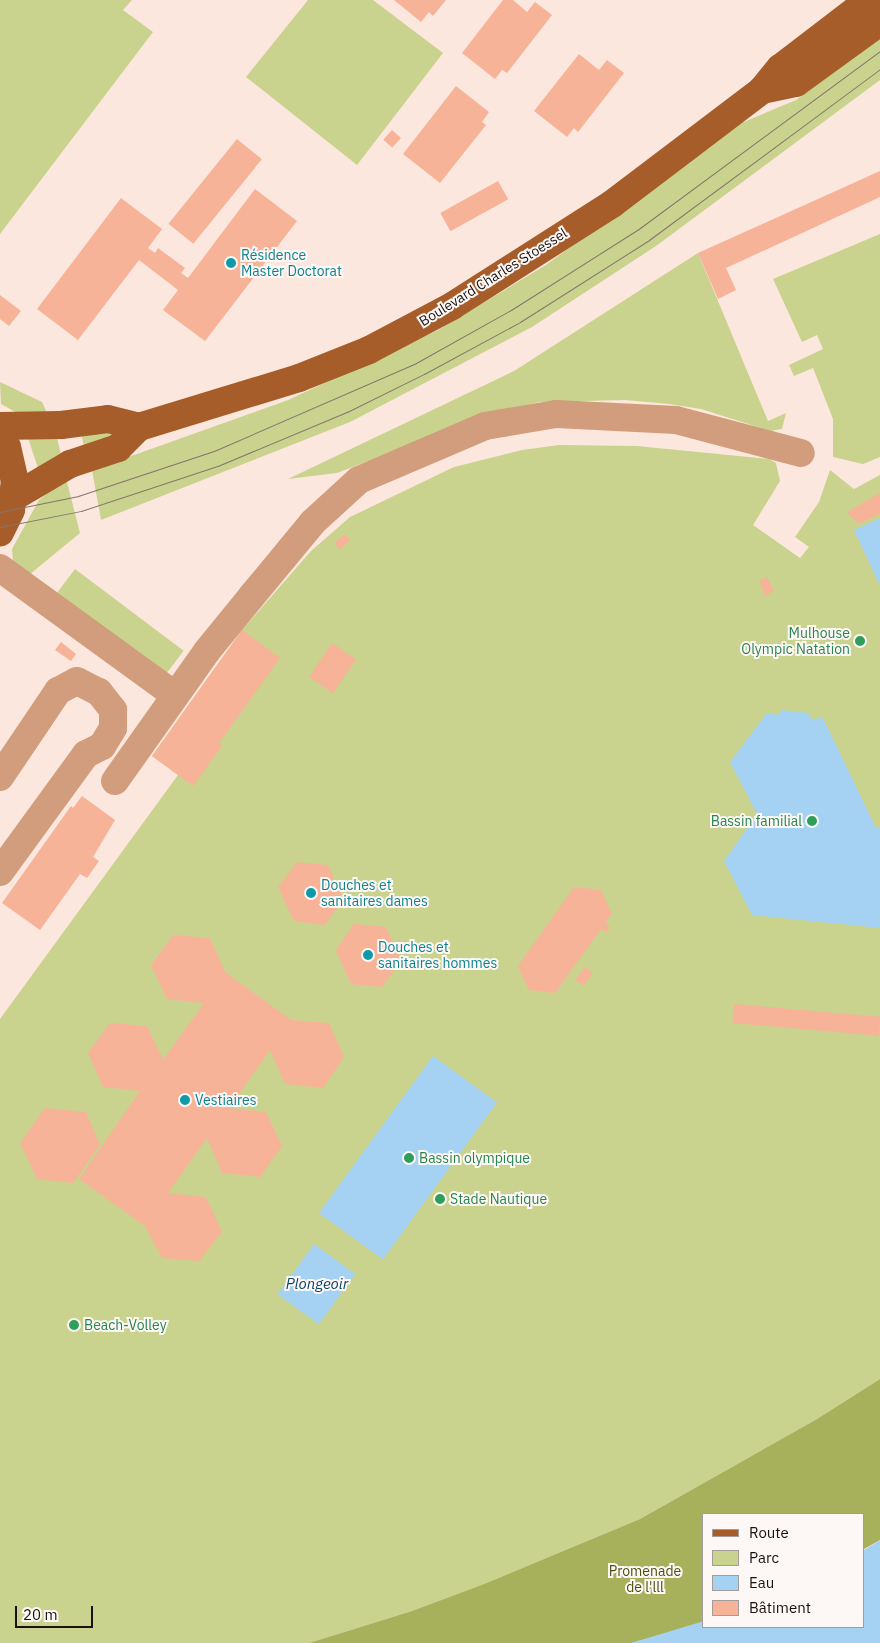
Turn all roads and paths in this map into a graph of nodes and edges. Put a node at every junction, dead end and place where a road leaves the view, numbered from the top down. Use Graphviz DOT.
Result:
graph roads {
  1 [pos="869,0"];
  2 [pos="880,22"];
  3 [pos="762,90"];
  4 [pos="0,426"];
  5 [pos="138,427"];
  6 [pos="0,434"];
  7 [pos="801,453"];
  8 [pos="14,497"];
  9 [pos="0,533"];
  10 [pos="0,568"];
  11 [pos="175,695"];
  12 [pos="0,777"];
  13 [pos="115,781"];
  14 [pos="0,872"];
  1 -- 3 [label="main road, Boulevard Charles Stoessel"];
  2 -- 3 [label="main road, Boulevard Charles Stoessel"];
  3 -- 5 [label="main road, Boulevard Charles Stoessel"];
  4 -- 5 [label="main road"];
  5 -- 8 [label="main road, Boulevard Charles Stoessel"];
  6 -- 8 [label="main road"];
  7 -- 11 [label="lane"];
  8 -- 9 [label="main road"];
  10 -- 11 [label="lane"];
  11 -- 13 [label="lane"];
  12 -- 14 [label="lane"];
}
